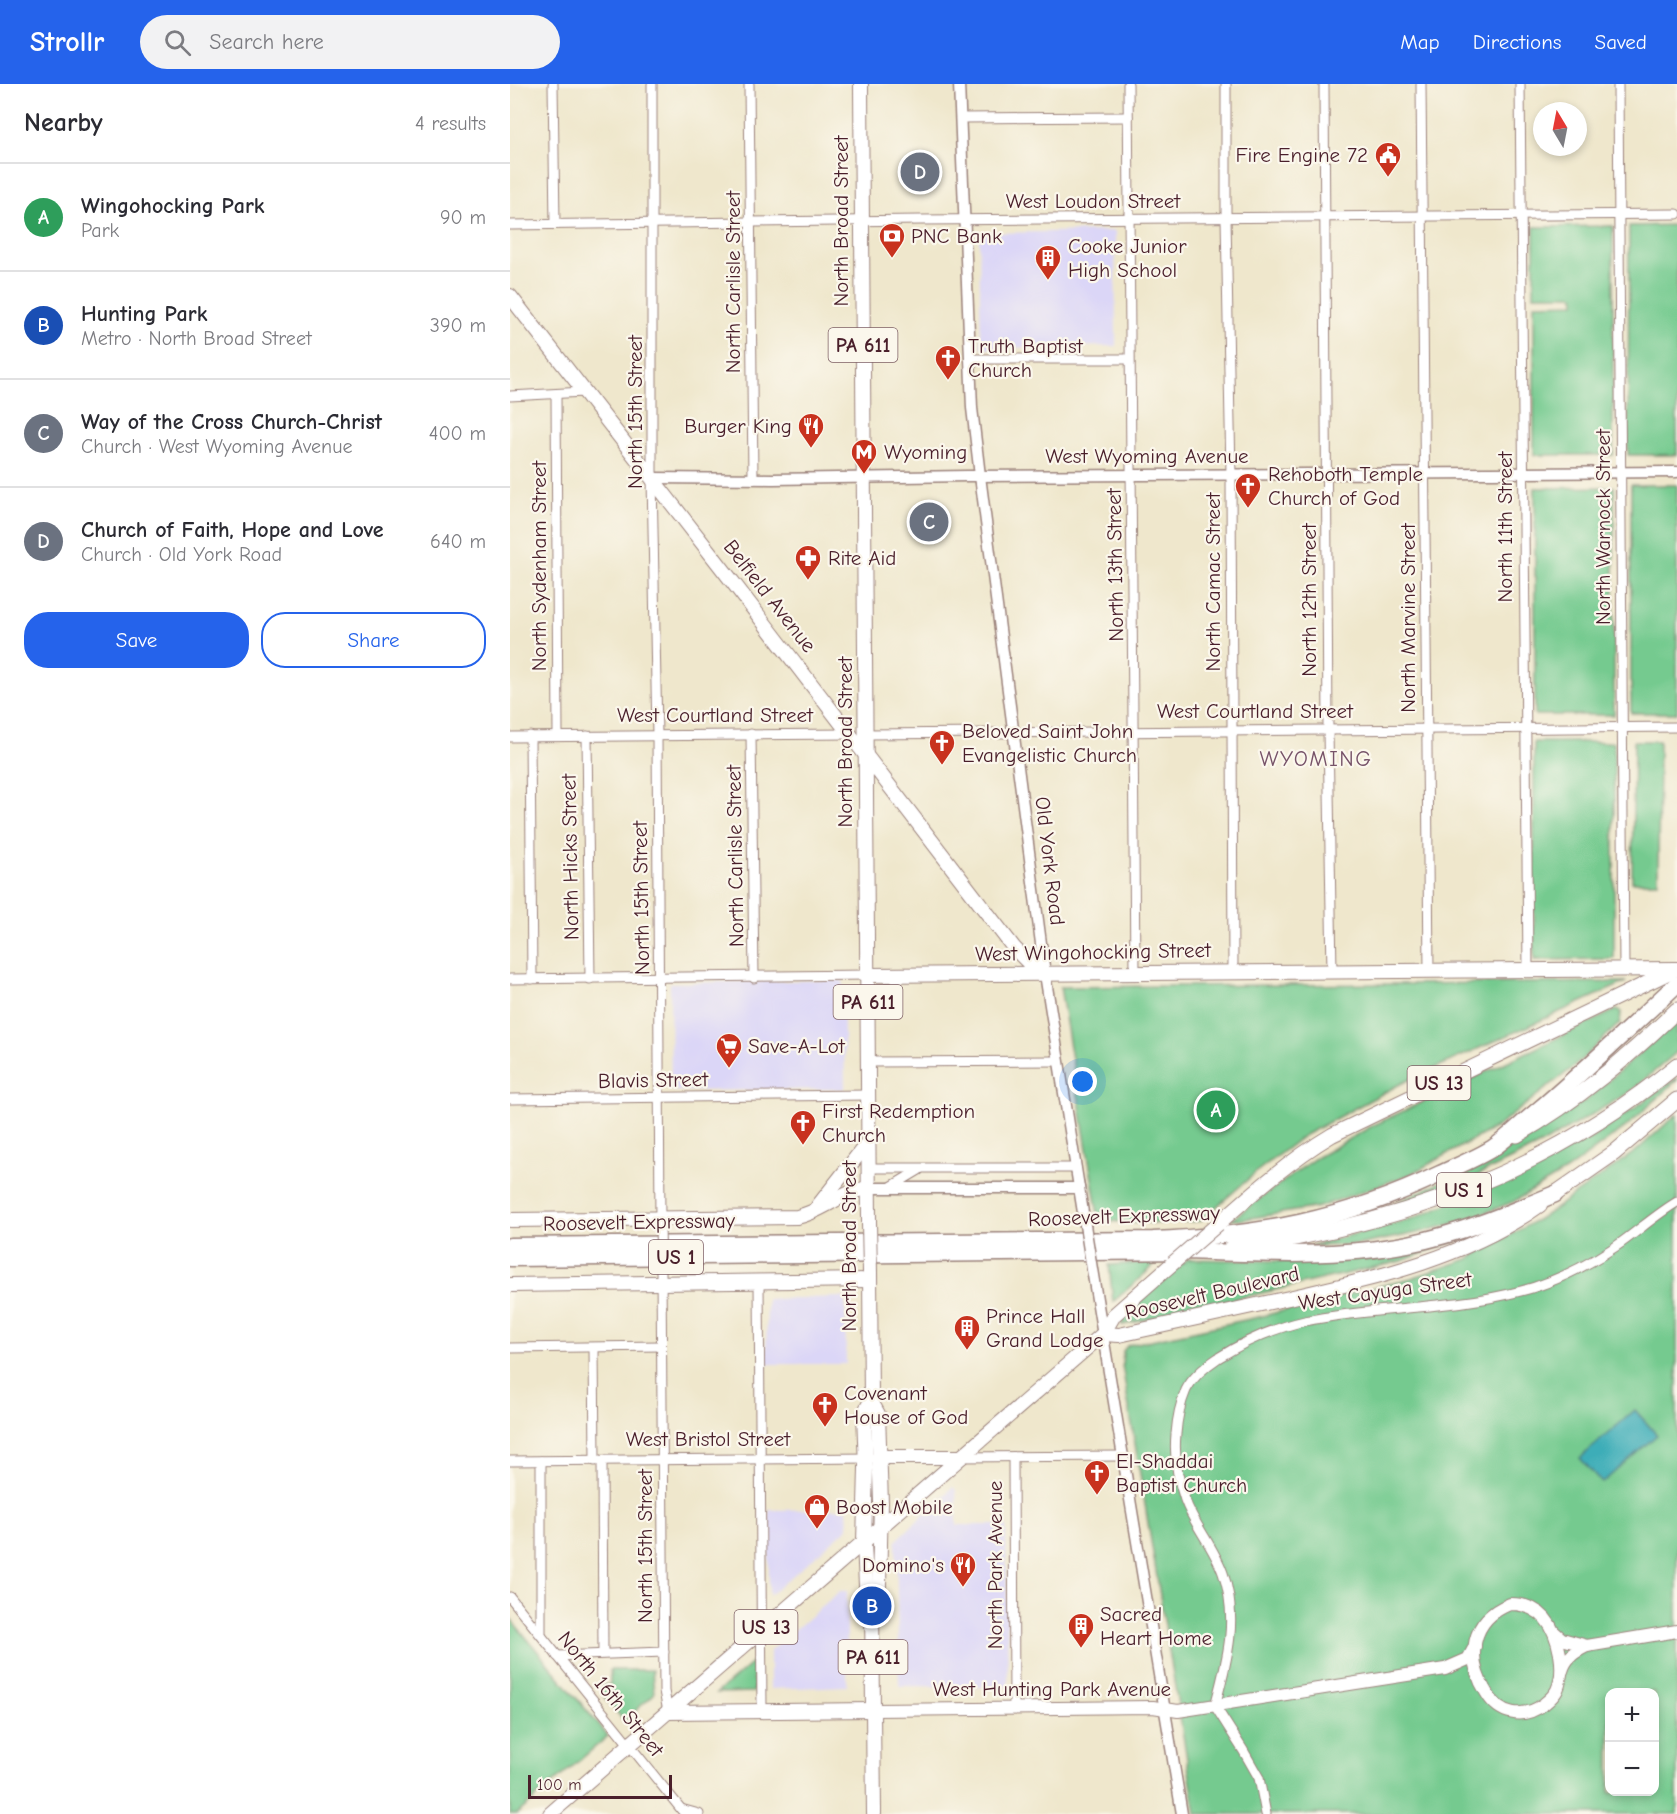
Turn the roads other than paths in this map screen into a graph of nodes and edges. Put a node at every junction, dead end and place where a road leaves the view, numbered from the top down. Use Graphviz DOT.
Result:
graph roads {
  1 [pos="553,84"];
  2 [pos="652,84"];
  3 [pos="749,84"];
  4 [pos="861,84"];
  5 [pos="959,84"];
  6 [pos="1128,84"];
  7 [pos="1226,84"];
  8 [pos="1324,84"];
  9 [pos="1421,84"];
  10 [pos="1520,84"];
  11 [pos="1618,84"];
  12 [pos="1128,117"];
  13 [pos="961,118"];
  14 [pos="1677,214"];
  15 [pos="1619,215"];
  16 [pos="1521,216"];
  17 [pos="1422,217"];
  18 [pos="1129,218"];
  19 [pos="1226,218"];
  20 [pos="1325,218"];
  21 [pos="964,219"];
  22 [pos="862,220"];
  23 [pos="751,221"];
  24 [pos="652,223"];
  25 [pos="555,224"];
  26 [pos="510,225"];
  27 [pos="510,296"];
  28 [pos="1129,358"];
  29 [pos="971,359"];
  30 [pos="584,392"];
  31 [pos="556,395"];
  32 [pos="510,396"];
  33 [pos="1677,472"];
  34 [pos="1523,473"];
  35 [pos="1621,473"];
  36 [pos="1327,474"];
  37 [pos="1425,474"];
  38 [pos="1132,475"];
  39 [pos="1231,475"];
  40 [pos="980,476"];
  41 [pos="864,477"];
  42 [pos="652,478"];
  43 [pos="753,479"];
  44 [pos="1677,727"];
  45 [pos="1623,728"];
  46 [pos="1426,729"];
  47 [pos="1525,729"];
  48 [pos="1328,730"];
  49 [pos="1134,731"];
  50 [pos="1231,731"];
  51 [pos="1013,732"];
  52 [pos="751,734"];
  53 [pos="850,734"];
  54 [pos="866,734"];
  55 [pos="657,735"];
  56 [pos="530,736"];
  57 [pos="558,736"];
  58 [pos="587,736"];
  59 [pos="510,737"];
  60 [pos="866,756"];
  61 [pos="1624,969"];
  62 [pos="1677,969"];
  63 [pos="1528,970"];
  64 [pos="1430,971"];
  65 [pos="1233,972"];
  66 [pos="1332,972"];
  67 [pos="1135,973"];
  68 [pos="868,975"];
  69 [pos="1045,975"];
  70 [pos="659,978"];
  71 [pos="754,978"];
  72 [pos="510,979"];
  73 [pos="532,979"];
  74 [pos="590,979"];
  75 [pos="1677,984"];
  76 [pos="1677,1010"];
  77 [pos="1059,1060"];
  78 [pos="869,1062"];
  79 [pos="1677,1065"];
  80 [pos="869,1095"];
  81 [pos="659,1098"];
  82 [pos="510,1099"];
  83 [pos="1677,1100"];
  84 [pos="869,1142"];
  85 [pos="1493,1148"];
  86 [pos="870,1168"];
  87 [pos="1076,1168"];
  88 [pos="921,1169"];
  89 [pos="870,1188"];
  90 [pos="889,1188"];
  91 [pos="1079,1188"];
  92 [pos="1555,1194"];
  93 [pos="1677,1202"];
  94 [pos="806,1215"];
  95 [pos="510,1220"];
  96 [pos="660,1223"];
  97 [pos="510,1246"];
  98 [pos="1189,1251"];
  99 [pos="510,1258"];
  100 [pos="661,1276"];
  101 [pos="870,1277"];
  102 [pos="759,1281"];
  103 [pos="510,1285"];
  104 [pos="1103,1334"];
  105 [pos="661,1346"];
  106 [pos="510,1348"];
  107 [pos="594,1348"];
  108 [pos="1123,1456"];
  109 [pos="961,1457"];
  110 [pos="1013,1457"];
  111 [pos="873,1458"];
  112 [pos="760,1459"];
  113 [pos="662,1460"];
  114 [pos="510,1461"];
  115 [pos="542,1461"];
  116 [pos="598,1461"];
  117 [pos="881,1527"];
  118 [pos="864,1542"];
  119 [pos="510,1597"];
  120 [pos="873,1604"];
  121 [pos="762,1630"];
  122 [pos="1553,1630"];
  123 [pos="1677,1631"];
  124 [pos="541,1635"];
  125 [pos="1475,1646"];
  126 [pos="1587,1646"];
  127 [pos="664,1652"];
  128 [pos="603,1653"];
  129 [pos="557,1656"];
  130 [pos="1445,1669"];
  131 [pos="1561,1674"];
  132 [pos="1481,1683"];
  133 [pos="1215,1706"];
  134 [pos="1014,1708"];
  135 [pos="1165,1709"];
  136 [pos="873,1710"];
  137 [pos="762,1711"];
  138 [pos="668,1712"];
  139 [pos="629,1745"];
  140 [pos="683,1811"];
  141 [pos="550,1814"];
  142 [pos="699,1814"];
  143 [pos="874,1814"];
  144 [pos="1182,1814"];
  145 [pos="1266,1814"];
  1 -- 25 [label="street"];
  2 -- 24 [label="street, North 15th Street"];
  3 -- 23 [label="street, North Carlisle Street"];
  4 -- 22 [label="main road, North Broad Street / PA 611"];
  5 -- 13 [label="street, Old York Road"];
  6 -- 12 [label="street, North 13th Street"];
  7 -- 19 [label="street, North Camac Street"];
  8 -- 20 [label="street, North 12th Street"];
  9 -- 17 [label="street, North Marvine Street"];
  10 -- 16 [label="street, North 11th Street"];
  11 -- 15 [label="street, North Warnock Street"];
  12 -- 13 [label="street"];
  12 -- 18 [label="street, North 13th Street"];
  13 -- 21 [label="street, Old York Road"];
  14 -- 15 [label="street, West Loudon Street"];
  15 -- 16 [label="street, West Loudon Street"];
  15 -- 35 [label="street, North Warnock Street"];
  16 -- 17 [label="street, West Loudon Street"];
  16 -- 34 [label="street, North 11th Street"];
  17 -- 20 [label="street, West Loudon Street"];
  17 -- 37 [label="street, North Marvine Street"];
  18 -- 19 [label="street, West Loudon Street"];
  18 -- 21 [label="street, West Loudon Street"];
  18 -- 28 [label="street, North 13th Street"];
  19 -- 20 [label="street, West Loudon Street"];
  19 -- 39 [label="street, North Camac Street"];
  20 -- 36 [label="street, North 12th Street"];
  21 -- 22 [label="street, West Loudon Street"];
  21 -- 29 [label="street, Old York Road"];
  22 -- 23 [label="street, West Loudon Street"];
  22 -- 41 [label="main road, North Broad Street / PA 611"];
  23 -- 24 [label="street, West Loudon Street"];
  23 -- 43 [label="street, North Carlisle Street"];
  24 -- 25 [label="street, West Loudon Street"];
  24 -- 42 [label="street, North 15th Street"];
  25 -- 26 [label="street, West Loudon Street"];
  27 -- 30 [label="main road, Belfield Avenue"];
  28 -- 29 [label="street"];
  28 -- 38 [label="street, North 13th Street"];
  29 -- 40 [label="street, Old York Road"];
  30 -- 31 [label="street"];
  30 -- 42 [label="main road, Belfield Avenue"];
  31 -- 32 [label="street"];
  31 -- 57 [label="street, North Sydenham Street"];
  33 -- 35 [label="street, West Wyoming Avenue"];
  34 -- 35 [label="street, West Wyoming Avenue"];
  34 -- 37 [label="street, West Wyoming Avenue"];
  34 -- 47 [label="street, North 11th Street"];
  35 -- 45 [label="street, North Warnock Street"];
  36 -- 37 [label="street, West Wyoming Avenue"];
  36 -- 39 [label="street, West Wyoming Avenue"];
  36 -- 48 [label="street, North 12th Street"];
  37 -- 46 [label="street, North Marvine Street"];
  38 -- 39 [label="street, West Wyoming Avenue"];
  38 -- 40 [label="street, West Wyoming Avenue"];
  38 -- 49 [label="street, North 13th Street"];
  39 -- 50 [label="street, North Camac Street"];
  40 -- 41 [label="street, West Wyoming Avenue"];
  40 -- 51 [label="street, Old York Road"];
  41 -- 43 [label="street, West Wyoming Avenue"];
  41 -- 54 [label="main road, North Broad Street / PA 611"];
  42 -- 43 [label="street, West Wyoming Avenue"];
  42 -- 53 [label="main road, Belfield Avenue"];
  42 -- 55 [label="street, North 15th Street"];
  44 -- 45 [label="street, West Courtland Street"];
  45 -- 47 [label="street, West Courtland Street"];
  45 -- 61 [label="street, North Warnock Street"];
  46 -- 47 [label="street, West Courtland Street"];
  46 -- 48 [label="street, West Courtland Street"];
  46 -- 64 [label="street, North Marvine Street"];
  47 -- 63 [label="street, North 11th Street"];
  48 -- 50 [label="street, West Courtland Street"];
  48 -- 66 [label="street, North 12th Street"];
  49 -- 50 [label="street, West Courtland Street"];
  49 -- 51 [label="street, West Courtland Street"];
  49 -- 67 [label="street, North 13th Street"];
  50 -- 65 [label="street, North Camac Street"];
  51 -- 54 [label="street, West Courtland Street"];
  51 -- 69 [label="street, Old York Road"];
  52 -- 53 [label="street, West Courtland Street"];
  52 -- 55 [label="street, West Courtland Street"];
  52 -- 71 [label="street, North Carlisle Street"];
  53 -- 54 [label="street, West Courtland Street"];
  53 -- 60 [label="main road, Belfield Avenue"];
  54 -- 60 [label="main road, North Broad Street / PA 611"];
  55 -- 58 [label="street, West Courtland Street"];
  55 -- 70 [label="street, North 15th Street"];
  56 -- 57 [label="street, West Courtland Street"];
  56 -- 59 [label="street, West Courtland Street"];
  56 -- 73 [label="street"];
  57 -- 58 [label="street, West Courtland Street"];
  58 -- 74 [label="street, North Hicks Street"];
  60 -- 68 [label="main road, North Broad Street / PA 611"];
  60 -- 69 [label="main road, Belfield Avenue"];
  61 -- 62 [label="main road, West Wingohocking Street"];
  61 -- 63 [label="main road, West Wingohocking Street"];
  62 -- 104 [label="main road, Roosevelt Boulevard / US 13, bridge"];
  63 -- 64 [label="main road, West Wingohocking Street"];
  64 -- 66 [label="main road, West Wingohocking Street"];
  65 -- 66 [label="main road, West Wingohocking Street"];
  65 -- 67 [label="main road, West Wingohocking Street"];
  67 -- 69 [label="main road, West Wingohocking Street"];
  68 -- 69 [label="main road, West Wingohocking Street"];
  68 -- 71 [label="street, West Wingohocking Street"];
  68 -- 78 [label="main road, North Broad Street / PA 611"];
  69 -- 77 [label="street, Old York Road"];
  70 -- 71 [label="street, West Wingohocking Street"];
  70 -- 74 [label="street, West Wingohocking Street"];
  70 -- 81 [label="street, North 15th Street"];
  72 -- 73 [label="street, West Wingohocking Street"];
  73 -- 74 [label="street, West Wingohocking Street"];
  75 -- 85 [label="highway, US 1"];
  76 -- 85 [label="highway, Roosevelt Expressway / US 1"];
  77 -- 78 [label="street"];
  77 -- 87 [label="street, Old York Road"];
  78 -- 80 [label="main road, North Broad Street / PA 611"];
  79 -- 98 [label="highway, Roosevelt Expressway / US 1"];
  80 -- 81 [label="street, Blavis Street"];
  80 -- 84 [label="main road, North Broad Street / PA 611"];
  81 -- 82 [label="street, Blavis Street"];
  81 -- 96 [label="street, North 15th Street"];
  83 -- 92 [label="highway, Roosevelt Boulevard / US 1"];
  84 -- 86 [label="main road, North Broad Street / PA 611"];
  84 -- 94 [label="main road"];
  85 -- 97 [label="highway, Roosevelt Expressway / US 1"];
  86 -- 88 [label="street"];
  86 -- 89 [label="main road, North Broad Street / PA 611"];
  87 -- 88 [label="street"];
  87 -- 91 [label="street, Old York Road"];
  88 -- 90 [label="street"];
  89 -- 90 [label="street"];
  89 -- 94 [label="main road"];
  89 -- 101 [label="main road, North Broad Street / PA 611, bridge"];
  90 -- 91 [label="street"];
  91 -- 104 [label="street, Old York Road, bridge"];
  92 -- 98 [label="highway, US 1"];
  92 -- 104 [label="main road, Roosevelt Boulevard"];
  93 -- 133 [label="street, West Cayuga Street"];
  94 -- 96 [label="main road"];
  95 -- 96 [label="main road"];
  96 -- 100 [label="street, North 15th Street, bridge"];
  98 -- 99 [label="highway, Roosevelt Expressway / US 1"];
  100 -- 102 [label="main road"];
  100 -- 103 [label="main road"];
  100 -- 105 [label="street, North 15th Street"];
  101 -- 102 [label="main road"];
  101 -- 111 [label="main road, North Broad Street / PA 611"];
  102 -- 112 [label="street"];
  104 -- 108 [label="street, Old York Road"];
  104 -- 109 [label="main road, US 13"];
  105 -- 107 [label="street"];
  105 -- 113 [label="street, North 15th Street"];
  106 -- 107 [label="street"];
  107 -- 116 [label="street"];
  108 -- 110 [label="street, West Bristol Street"];
  108 -- 135 [label="street, Old York Road"];
  109 -- 110 [label="street, West Bristol Street"];
  109 -- 111 [label="main road, West Bristol Street"];
  109 -- 117 [label="main road, US 13"];
  110 -- 134 [label="street, North Park Avenue"];
  111 -- 112 [label="street, West Bristol Street"];
  111 -- 117 [label="main road, North Broad Street / PA 611"];
  111 -- 118 [label="main road, North Broad Street / PA 611"];
  112 -- 113 [label="street, West Bristol Street"];
  112 -- 121 [label="street"];
  113 -- 116 [label="street, West Bristol Street"];
  113 -- 127 [label="street, North 15th Street"];
  114 -- 115 [label="street, West Bristol Street"];
  115 -- 116 [label="street, West Bristol Street"];
  115 -- 124 [label="street"];
  116 -- 128 [label="street"];
  117 -- 118 [label="main road, US 13"];
  117 -- 120 [label="main road, North Broad Street / PA 611"];
  118 -- 120 [label="main road, North Broad Street / PA 611"];
  118 -- 121 [label="main road, US 13"];
  119 -- 124 [label="street, North 16th Street"];
  120 -- 136 [label="main road, North Broad Street / PA 611"];
  121 -- 137 [label="street"];
  121 -- 138 [label="main road, US 13"];
  122 -- 125 [label="main road, West Hunting Park Avenue"];
  122 -- 126 [label="main road, West Hunting Park Avenue"];
  122 -- 131 [label="main road"];
  123 -- 126 [label="main road, West Hunting Park Avenue"];
  124 -- 129 [label="street, North 16th Street"];
  125 -- 130 [label="main road, West Hunting Park Avenue"];
  125 -- 132 [label="main road, West Hunting Park Avenue"];
  126 -- 131 [label="main road, West Hunting Park Avenue"];
  127 -- 128 [label="street"];
  127 -- 138 [label="street, North 15th Street"];
  128 -- 129 [label="street"];
  129 -- 139 [label="street, North 16th Street"];
  130 -- 132 [label="main road, West Hunting Park Avenue"];
  130 -- 133 [label="main road, West Hunting Park Avenue"];
  131 -- 132 [label="main road, West Hunting Park Avenue"];
  133 -- 135 [label="main road, West Hunting Park Avenue"];
  133 -- 145 [label="street"];
  134 -- 135 [label="main road, West Hunting Park Avenue"];
  134 -- 136 [label="main road, West Hunting Park Avenue"];
  135 -- 144 [label="street, Old York Road"];
  136 -- 137 [label="main road, West Hunting Park Avenue"];
  136 -- 143 [label="main road, North Broad Street / PA 611"];
  137 -- 138 [label="main road, West Hunting Park Avenue"];
  138 -- 139 [label="main road, US 13"];
  139 -- 140 [label="street, North 16th Street"];
  139 -- 141 [label="main road, US 13"];
  140 -- 142 [label="street"];
}
